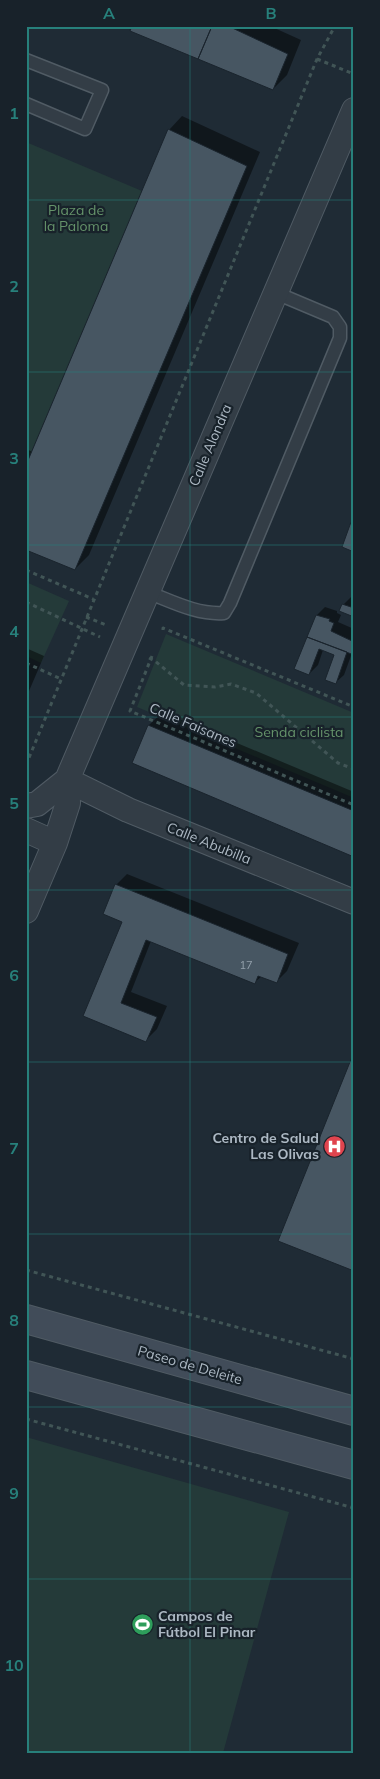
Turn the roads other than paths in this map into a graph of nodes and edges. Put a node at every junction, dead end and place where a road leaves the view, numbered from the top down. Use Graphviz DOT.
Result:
graph roads {
  1 [pos="26,60"];
  2 [pos="26,104"];
  3 [pos="354,110"];
  4 [pos="276,293"];
  5 [pos="147,592"];
  6 [pos="67,780"];
  7 [pos="26,806"];
  8 [pos="26,830"];
  9 [pos="55,843"];
  10 [pos="354,902"];
  11 [pos="26,912"];
  12 [pos="26,1319"];
  13 [pos="26,1375"];
  14 [pos="354,1411"];
  15 [pos="354,1465"];
  1 -- 2 [label="lane"];
  3 -- 4 [label="street, Calle Alondra"];
  4 -- 5 [label="street, Calle Alondra"];
  4 -- 5 [label="lane"];
  5 -- 6 [label="street, Calle Alondra"];
  6 -- 7 [label="street, Calle Alondra"];
  6 -- 9 [label="street, Calle Alondra"];
  6 -- 10 [label="street, Calle Abubilla"];
  8 -- 9 [label="street"];
  9 -- 11 [label="street, Calle Alondra"];
  12 -- 14 [label="main road, Paseo de Deleite"];
  13 -- 15 [label="main road"];
}
